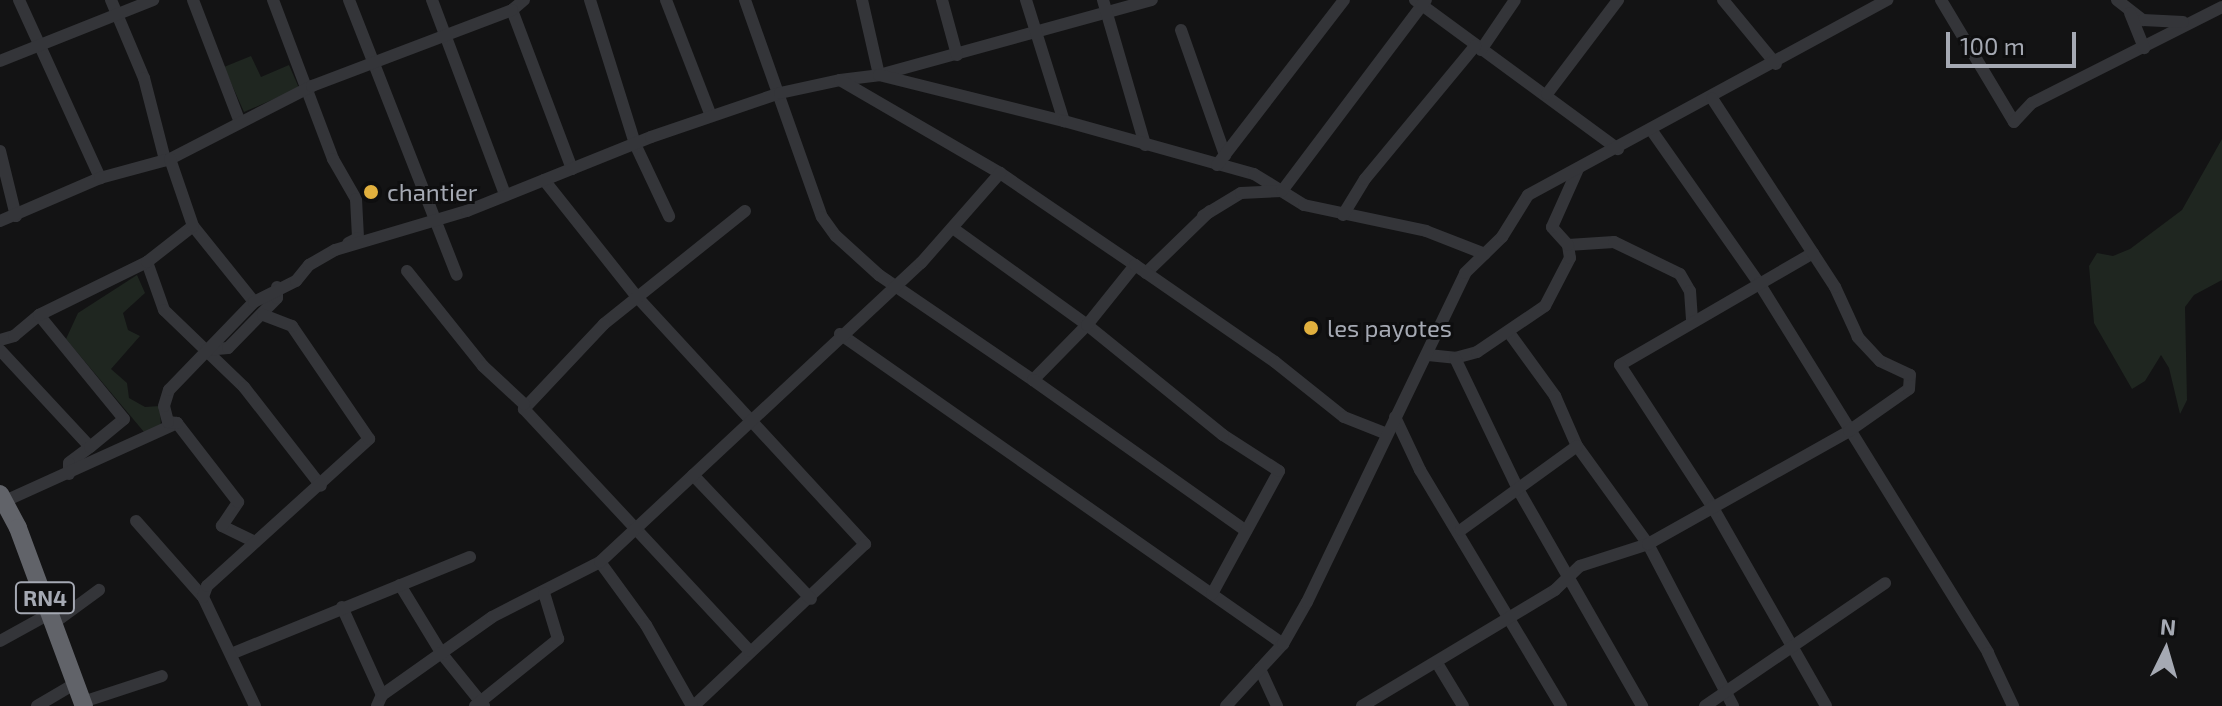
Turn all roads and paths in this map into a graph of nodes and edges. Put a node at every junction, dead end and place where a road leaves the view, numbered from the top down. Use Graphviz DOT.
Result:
graph roads {
  1 [pos="19,0"];
  2 [pos="111,0"];
  3 [pos="153,0"];
  4 [pos="193,0"];
  5 [pos="273,0"];
  6 [pos="349,0"];
  7 [pos="432,0"];
  8 [pos="524,0"];
  9 [pos="590,0"];
  10 [pos="666,0"];
  11 [pos="745,0"];
  12 [pos="862,0"];
  13 [pos="942,0"];
  14 [pos="1026,0"];
  15 [pos="1152,0"];
  16 [pos="1344,0"];
  17 [pos="1515,0"];
  18 [pos="1618,0"];
  19 [pos="1723,0"];
  20 [pos="1887,0"];
  21 [pos="1941,0"];
  22 [pos="2117,0"];
  23 [pos="1421,2"];
  24 [pos="2218,5"];
  25 [pos="1104,7"];
  26 [pos="512,10"];
  27 [pos="2130,13"];
  28 [pos="116,15"];
  29 [pos="2190,21"];
  30 [pos="1181,30"];
  31 [pos="1036,33"];
  32 [pos="442,36"];
  33 [pos="39,47"];
  34 [pos="1478,48"];
  35 [pos="2144,48"];
  36 [pos="957,55"];
  37 [pos="0,61"];
  38 [pos="371,61"];
  39 [pos="1776,64"];
  40 [pos="879,75"];
  41 [pos="840,80"];
  42 [pos="308,91"];
  43 [pos="780,93"];
  44 [pos="1547,94"];
  45 [pos="1712,98"];
  46 [pos="711,116"];
  47 [pos="239,120"];
  48 [pos="1064,121"];
  49 [pos="1652,131"];
  50 [pos="635,144"];
  51 [pos="1145,145"];
  52 [pos="1618,149"];
  53 [pos="0,151"];
  54 [pos="168,159"];
  55 [pos="1221,160"];
  56 [pos="572,169"];
  57 [pos="1578,169"];
  58 [pos="1000,173"];
  59 [pos="1254,174"];
  60 [pos="100,178"];
  61 [pos="544,180"];
  62 [pos="1282,191"];
  63 [pos="505,194"];
  64 [pos="745,211"];
  65 [pos="1343,215"];
  66 [pos="16,216"];
  67 [pos="669,216"];
  68 [pos="1203,216"];
  69 [pos="0,221"];
  70 [pos="432,221"];
  71 [pos="193,226"];
  72 [pos="954,229"];
  73 [pos="1568,245"];
  74 [pos="335,250"];
  75 [pos="1813,253"];
  76 [pos="1485,254"];
  77 [pos="147,262"];
  78 [pos="1135,265"];
  79 [pos="407,271"];
  80 [pos="1146,273"];
  81 [pos="457,275"];
  82 [pos="1759,283"];
  83 [pos="896,286"];
  84 [pos="277,287"];
  85 [pos="638,298"];
  86 [pos="254,302"];
  87 [pos="39,315"];
  88 [pos="263,315"];
  89 [pos="1692,322"];
  90 [pos="1087,325"];
  91 [pos="840,334"];
  92 [pos="1510,334"];
  93 [pos="0,340"];
  94 [pos="0,350"];
  95 [pos="207,351"];
  96 [pos="1428,355"];
  97 [pos="1455,358"];
  98 [pos="1033,380"];
  99 [pos="524,404"];
  100 [pos="1395,417"];
  101 [pos="752,422"];
  102 [pos="177,423"];
  103 [pos="1849,431"];
  104 [pos="1387,434"];
  105 [pos="1577,446"];
  106 [pos="90,447"];
  107 [pos="69,474"];
  108 [pos="693,475"];
  109 [pos="321,486"];
  110 [pos="1519,491"];
  111 [pos="2,497"];
  112 [pos="1712,506"];
  113 [pos="136,521"];
  114 [pos="637,526"];
  115 [pos="1461,530"];
  116 [pos="1246,531"];
  117 [pos="255,542"];
  118 [pos="1648,544"];
  119 [pos="470,557"];
  120 [pos="600,562"];
  121 [pos="1568,576"];
  122 [pos="1885,583"];
  123 [pos="400,585"];
  124 [pos="99,590"];
  125 [pos="544,593"];
  126 [pos="1212,594"];
  127 [pos="203,597"];
  128 [pos="811,599"];
  129 [pos="342,607"];
  130 [pos="1510,616"];
  131 [pos="52,618"];
  132 [pos="0,641"];
  133 [pos="1283,644"];
  134 [pos="749,650"];
  135 [pos="1791,651"];
  136 [pos="231,654"];
  137 [pos="442,654"];
  138 [pos="1437,663"];
  139 [pos="1260,669"];
  140 [pos="162,676"];
  141 [pos="76,683"];
  142 [pos="1725,692"];
  143 [pos="379,701"];
  144 [pos="84,704"];
  145 [pos="1369,704"];
  146 [pos="479,705"];
  147 [pos="37,706"];
  148 [pos="255,706"];
  149 [pos="694,706"];
  150 [pos="1226,706"];
  151 [pos="1277,706"];
  152 [pos="1463,706"];
  153 [pos="1561,706"];
  154 [pos="1642,706"];
  155 [pos="1705,706"];
  156 [pos="1733,706"];
  157 [pos="1826,706"];
  158 [pos="2013,706"];
  1 -- 33 [label="street"];
  2 -- 28 [label="street"];
  3 -- 28 [label="street"];
  4 -- 47 [label="street"];
  5 -- 42 [label="street"];
  6 -- 38 [label="street"];
  7 -- 32 [label="street"];
  8 -- 26 [label="street"];
  9 -- 50 [label="street"];
  10 -- 46 [label="street"];
  11 -- 43 [label="street"];
  12 -- 40 [label="street"];
  13 -- 36 [label="street"];
  14 -- 31 [label="street"];
  15 -- 25 [label="street"];
  16 -- 55 [label="street"];
  17 -- 34 [label="street"];
  18 -- 44 [label="street"];
  19 -- 39 [label="street"];
  20 -- 39 [label="street"];
  21 -- 35 [label="street"];
  22 -- 27 [label="street"];
  23 -- 34 [label="street"];
  23 -- 62 [label="street"];
  24 -- 29 [label="street"];
  25 -- 31 [label="street"];
  25 -- 51 [label="street"];
  26 -- 32 [label="street"];
  26 -- 56 [label="street"];
  27 -- 29 [label="street"];
  27 -- 35 [label="street"];
  28 -- 33 [label="street"];
  28 -- 54 [label="street"];
  29 -- 35 [label="street"];
  30 -- 55 [label="street"];
  31 -- 36 [label="street"];
  31 -- 48 [label="street"];
  32 -- 38 [label="street"];
  32 -- 63 [label="street"];
  33 -- 37 [label="street"];
  33 -- 60 [label="street"];
  34 -- 44 [label="street"];
  34 -- 65 [label="street"];
  36 -- 40 [label="street"];
  38 -- 42 [label="street"];
  38 -- 70 [label="street"];
  39 -- 45 [label="street"];
  40 -- 41 [label="street"];
  40 -- 48 [label="street"];
  41 -- 43 [label="street"];
  41 -- 58 [label="street"];
  42 -- 47 [label="street"];
  42 -- 74 [label="street"];
  43 -- 46 [label="street"];
  43 -- 83 [label="street"];
  44 -- 52 [label="street"];
  45 -- 49 [label="street"];
  45 -- 75 [label="street"];
  46 -- 50 [label="street"];
  47 -- 54 [label="street"];
  48 -- 51 [label="street"];
  49 -- 52 [label="street"];
  49 -- 82 [label="street"];
  50 -- 56 [label="street"];
  50 -- 67 [label="street"];
  51 -- 55 [label="street"];
  52 -- 57 [label="street"];
  53 -- 66 [label="street"];
  54 -- 60 [label="street"];
  54 -- 71 [label="street"];
  55 -- 59 [label="street"];
  56 -- 61 [label="street"];
  57 -- 73 [label="street"];
  57 -- 76 [label="street"];
  58 -- 72 [label="street"];
  58 -- 78 [label="street"];
  59 -- 62 [label="street"];
  59 -- 68 [label="street"];
  60 -- 66 [label="street"];
  61 -- 63 [label="street"];
  61 -- 85 [label="street"];
  62 -- 65 [label="street"];
  62 -- 68 [label="street"];
  63 -- 70 [label="street"];
  64 -- 85 [label="street"];
  65 -- 76 [label="street"];
  66 -- 69 [label="street"];
  68 -- 80 [label="street"];
  70 -- 74 [label="street"];
  70 -- 81 [label="street"];
  71 -- 77 [label="street"];
  71 -- 86 [label="street"];
  72 -- 83 [label="street"];
  72 -- 90 [label="street"];
  73 -- 89 [label="street"];
  73 -- 92 [label="street"];
  74 -- 84 [label="street"];
  75 -- 82 [label="street"];
  75 -- 103 [label="street"];
  76 -- 96 [label="street"];
  77 -- 87 [label="street"];
  77 -- 95 [label="street"];
  78 -- 80 [label="street"];
  78 -- 90 [label="street"];
  79 -- 99 [label="street"];
  80 -- 104 [label="street"];
  82 -- 89 [label="street"];
  82 -- 103 [label="street"];
  83 -- 91 [label="street"];
  83 -- 98 [label="street"];
  84 -- 86 [label="street"];
  84 -- 88 [label="street"];
  85 -- 99 [label="street"];
  85 -- 101 [label="street"];
  86 -- 95 [label="street"];
  87 -- 93 [label="street"];
  87 -- 106 [label="street"];
  88 -- 95 [label="street"];
  88 -- 109 [label="street"];
  89 -- 112 [label="street"];
  90 -- 98 [label="street"];
  90 -- 116 [label="street"];
  91 -- 101 [label="street"];
  91 -- 126 [label="street"];
  92 -- 97 [label="street"];
  92 -- 105 [label="street"];
  94 -- 106 [label="street"];
  95 -- 102 [label="street"];
  95 -- 109 [label="street"];
  96 -- 97 [label="street"];
  96 -- 100 [label="street"];
  97 -- 110 [label="street"];
  98 -- 116 [label="street"];
  99 -- 114 [label="street"];
  100 -- 104 [label="street"];
  100 -- 115 [label="street"];
  101 -- 108 [label="street"];
  101 -- 128 [label="street"];
  102 -- 107 [label="street"];
  102 -- 117 [label="street"];
  103 -- 112 [label="street"];
  103 -- 158 [label="street"];
  104 -- 133 [label="street"];
  105 -- 110 [label="street"];
  105 -- 118 [label="street"];
  106 -- 107 [label="street"];
  107 -- 111 [label="street"];
  108 -- 114 [label="street"];
  108 -- 128 [label="street"];
  109 -- 117 [label="street"];
  110 -- 115 [label="street"];
  110 -- 121 [label="street"];
  111 -- 131 [label="highway, RN4"];
  112 -- 118 [label="street"];
  112 -- 135 [label="street"];
  113 -- 127 [label="street"];
  114 -- 120 [label="street"];
  114 -- 134 [label="street"];
  115 -- 130 [label="street"];
  116 -- 126 [label="street"];
  117 -- 127 [label="street"];
  118 -- 121 [label="street"];
  118 -- 142 [label="street"];
  119 -- 123 [label="street"];
  120 -- 125 [label="street"];
  120 -- 149 [label="street"];
  121 -- 130 [label="street"];
  121 -- 154 [label="street"];
  122 -- 135 [label="street"];
  123 -- 129 [label="street"];
  123 -- 137 [label="street"];
  124 -- 131 [label="street"];
  125 -- 137 [label="street"];
  125 -- 146 [label="street"];
  126 -- 133 [label="street"];
  127 -- 136 [label="street"];
  128 -- 134 [label="street"];
  129 -- 136 [label="street"];
  129 -- 143 [label="street"];
  130 -- 138 [label="street"];
  130 -- 153 [label="street"];
  131 -- 132 [label="street"];
  131 -- 141 [label="highway, RN4"];
  133 -- 139 [label="street"];
  134 -- 149 [label="street"];
  135 -- 142 [label="street"];
  135 -- 157 [label="street"];
  136 -- 148 [label="street"];
  137 -- 143 [label="street"];
  137 -- 146 [label="street"];
  138 -- 145 [label="street"];
  138 -- 152 [label="street"];
  139 -- 150 [label="street"];
  139 -- 151 [label="street"];
  140 -- 144 [label="street"];
  141 -- 144 [label="highway, RN4"];
  141 -- 147 [label="street"];
  142 -- 155 [label="street"];
  142 -- 156 [label="street"];
}
